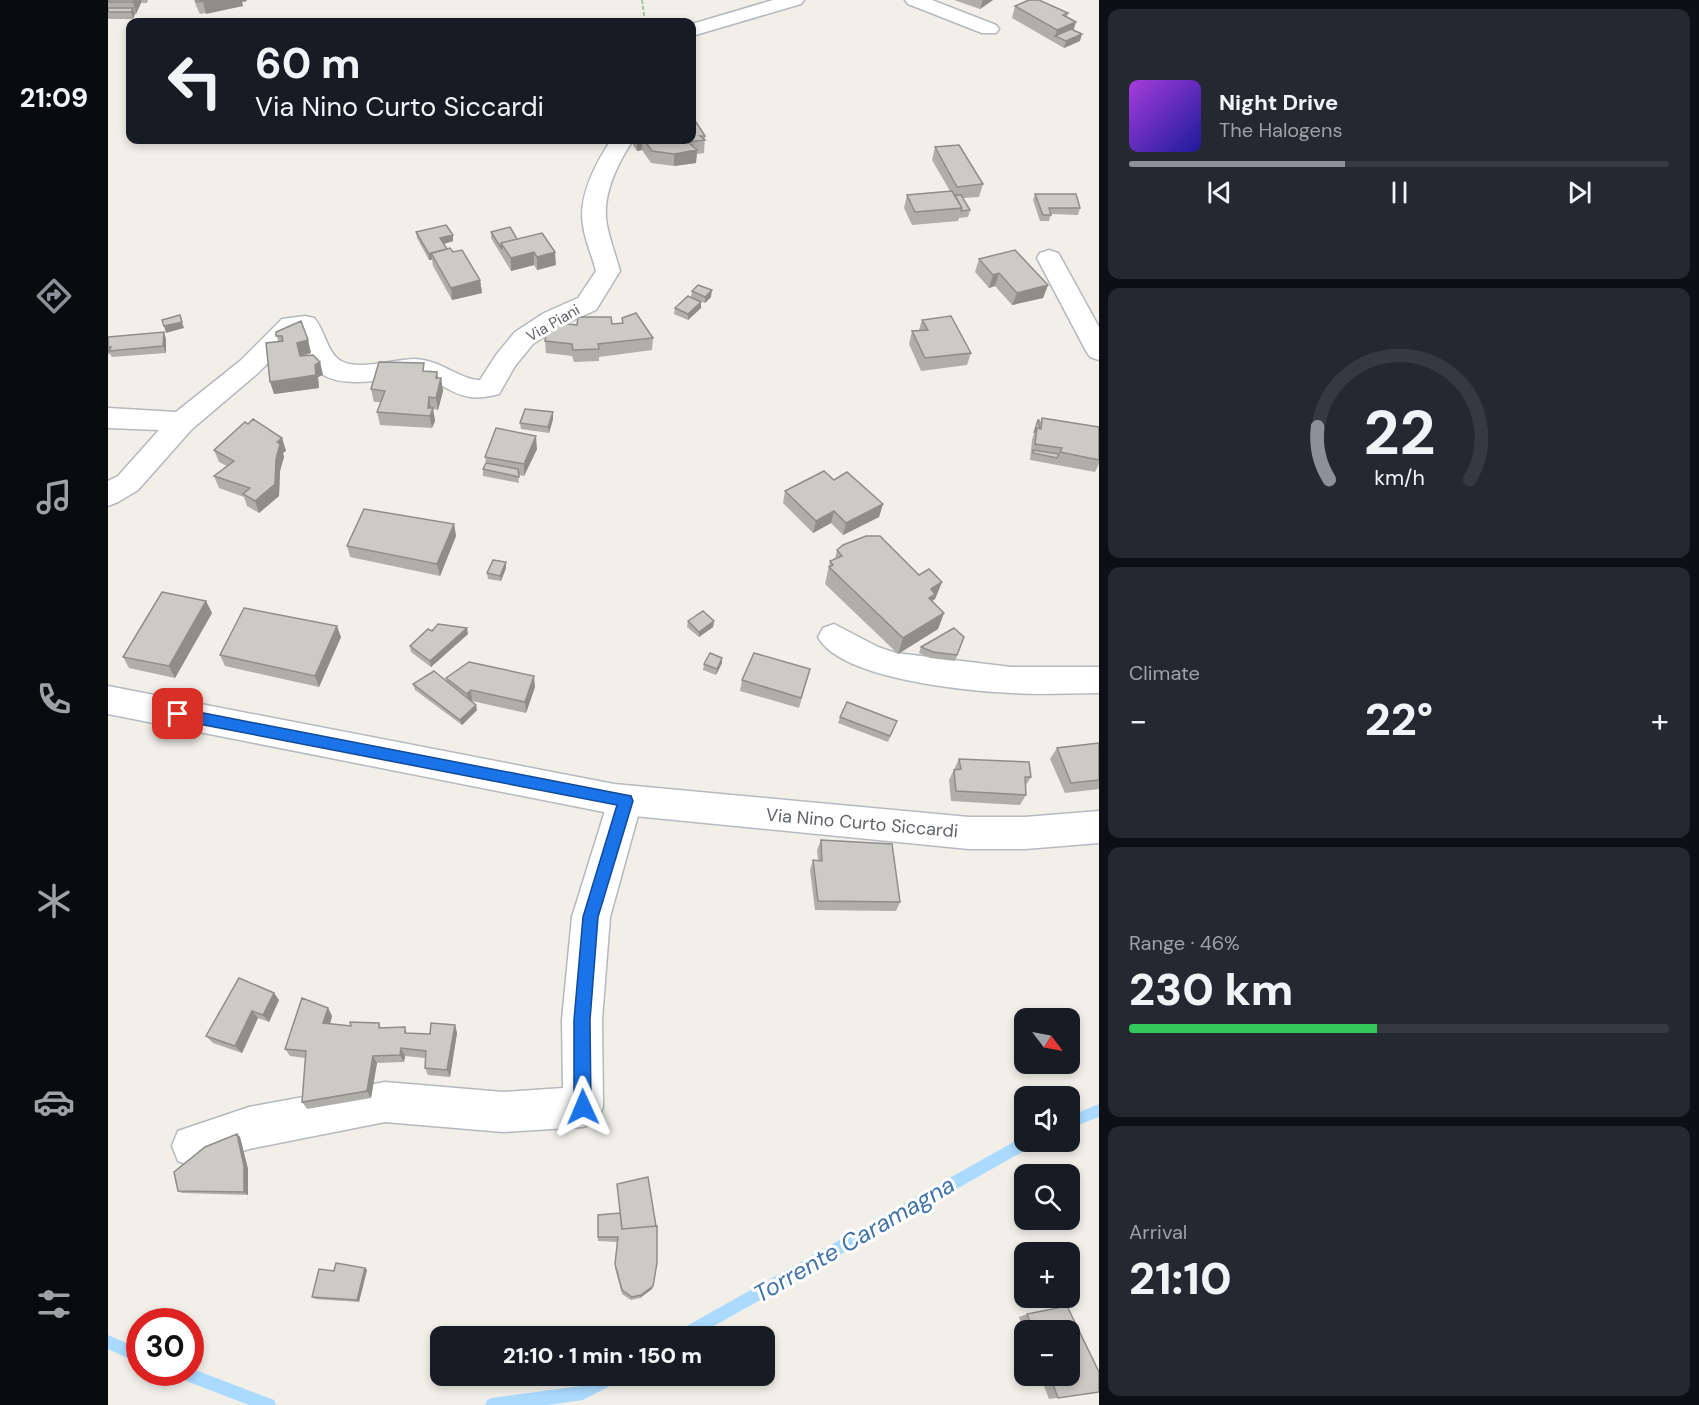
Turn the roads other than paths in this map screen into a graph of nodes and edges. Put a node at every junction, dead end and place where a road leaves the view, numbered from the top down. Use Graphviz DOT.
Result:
graph roads {
  1 [pos="794,0"];
  2 [pos="915,0"];
  3 [pos="696,29"];
  4 [pos="989,29"];
  5 [pos="620,144"];
  6 [pos="1049,258"];
  7 [pos="1092,322"];
  8 [pos="1099,351"];
  9 [pos="108,418"];
  10 [pos="182,422"];
  11 [pos="108,495"];
  12 [pos="834,637"];
  13 [pos="1099,680"];
  14 [pos="108,700"];
  15 [pos="626,801"];
  16 [pos="1099,827"];
  17 [pos="193,1146"];
  1 -- 3 [label="street"];
  2 -- 4 [label="street"];
  5 -- 10 [label="street, Via Piani"];
  6 -- 7 [label="street"];
  7 -- 8 [label="street"];
  9 -- 10 [label="street"];
  10 -- 11 [label="street, Via Piani"];
  12 -- 13 [label="street"];
  14 -- 15 [label="street, Via Nino Curto Siccardi"];
  15 -- 16 [label="street, Via Nino Curto Siccardi"];
  15 -- 17 [label="street"];
}
